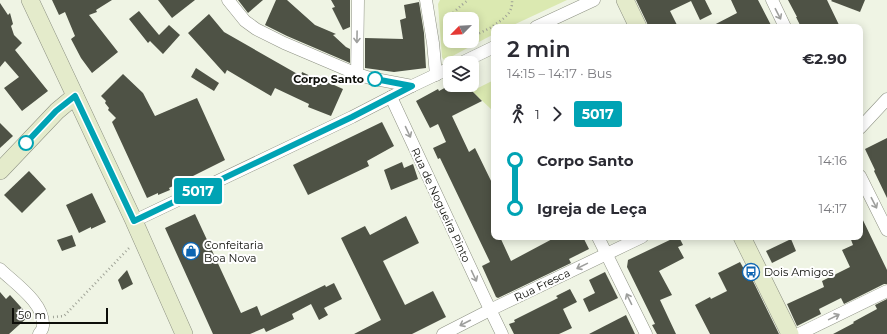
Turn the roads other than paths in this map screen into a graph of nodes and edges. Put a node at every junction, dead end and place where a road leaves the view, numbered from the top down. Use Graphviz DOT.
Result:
graph roads {
  1 [pos="30,0"];
  2 [pos="228,0"];
  3 [pos="358,0"];
  4 [pos="426,0"];
  5 [pos="594,0"];
  6 [pos="625,0"];
  7 [pos="772,0"];
  8 [pos="542,24"];
  9 [pos="637,24"];
  10 [pos="784,24"];
  11 [pos="491,48"];
  12 [pos="475,56"];
  13 [pos="443,72"];
  14 [pos="357,74"];
  15 [pos="436,75"];
  16 [pos="412,86"];
  17 [pos="75,96"];
  18 [pos="391,97"];
  19 [pos="887,99"];
  20 [pos="863,125"];
  21 [pos="0,171"];
  22 [pos="863,182"];
  23 [pos="134,221"];
  24 [pos="887,230"];
  25 [pos="600,240"];
  26 [pos="636,240"];
  27 [pos="743,240"];
  28 [pos="607,254"];
  29 [pos="0,269"];
  30 [pos="887,291"];
  31 [pos="490,310"];
  32 [pos="39,334"];
  33 [pos="184,334"];
  34 [pos="443,334"];
  35 [pos="502,334"];
  36 [pos="646,334"];
  37 [pos="790,334"];
  38 [pos="799,334"];
  1 -- 17 [label="main road"];
  2 -- 14 [label="street"];
  3 -- 14 [label="street, one-way"];
  4 -- 15 [label="street"];
  5 -- 8 [label="street"];
  6 -- 9 [label="main road"];
  7 -- 10 [label="street, one-way"];
  11 -- 12 [label="street"];
  13 -- 15 [label="street"];
  14 -- 16 [label="street"];
  15 -- 16 [label="street"];
  16 -- 18 [label="street"];
  17 -- 21 [label="main road"];
  17 -- 23 [label="main road"];
  18 -- 23 [label="street"];
  18 -- 31 [label="street, Rua de Nogueira Pinto, one-way"];
  19 -- 20 [label="street"];
  22 -- 24 [label="street, one-way"];
  23 -- 33 [label="main road"];
  25 -- 28 [label="street"];
  26 -- 28 [label="street, Rua Fresca"];
  27 -- 37 [label="main road"];
  28 -- 31 [label="street, Rua Fresca, one-way"];
  36 -- 28 [label="street, one-way"];
  29 -- 32 [label="street"];
  38 -- 30 [label="street, one-way"];
  31 -- 34 [label="street, Rua Fresca, one-way"];
  31 -- 35 [label="street, Rua de Nogueira Pinto"];
}
